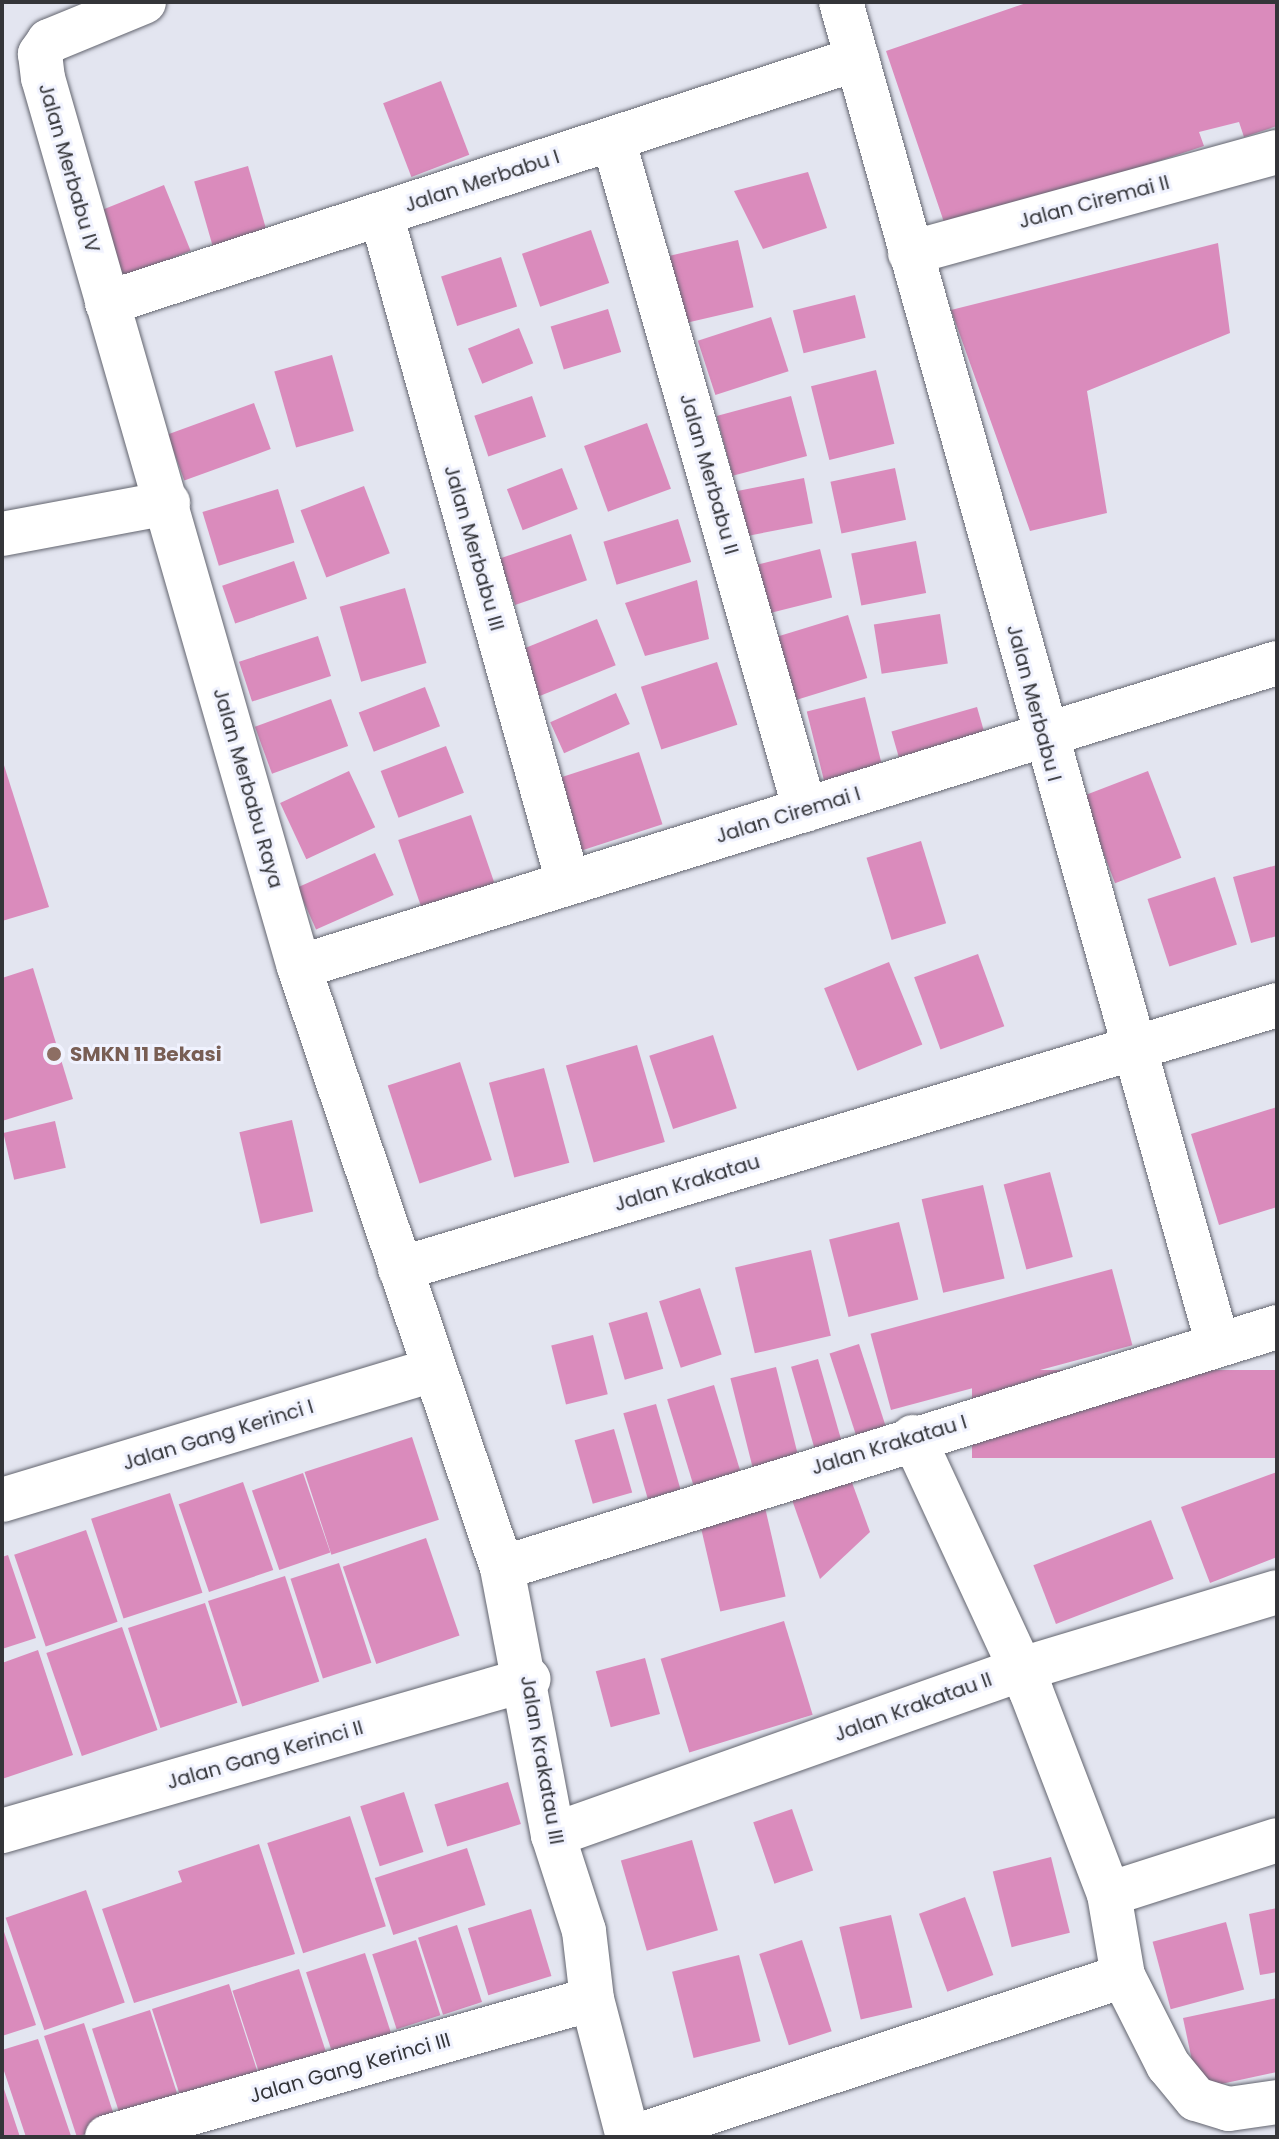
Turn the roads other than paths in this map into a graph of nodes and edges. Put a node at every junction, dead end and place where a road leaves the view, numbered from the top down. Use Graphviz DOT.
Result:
graph roads {
  1 [pos="144,2"];
  2 [pos="853,5"];
  3 [pos="857,59"];
  4 [pos="613,139"];
  5 [pos="1277,152"];
  6 [pos="381,214"];
  7 [pos="910,253"];
  8 [pos="107,303"];
  9 [pos="168,503"];
  10 [pos="2,534"];
  11 [pos="1277,663"];
  12 [pos="1043,737"];
  13 [pos="805,810"];
  14 [pos="568,882"];
  15 [pos="299,967"];
  16 [pos="1277,1005"];
  17 [pos="1131,1049"];
  18 [pos="400,1269"];
  19 [pos="1277,1327"];
  20 [pos="1218,1345"];
  21 [pos="433,1370"];
  22 [pos="913,1437"];
  23 [pos="2,1500"];
  24 [pos="502,1568"];
  25 [pos="1277,1592"];
  26 [pos="1022,1669"];
  27 [pos="529,1679"];
  28 [pos="2,1831"];
  29 [pos="553,1835"];
  30 [pos="1277,1840"];
  31 [pos="1109,1894"];
  32 [pos="1123,1976"];
  33 [pos="592,1999"];
  34 [pos="1277,2102"];
  35 [pos="107,2137"];
  36 [pos="631,2137"];
  1 -- 8 [label="street, Jalan Merbabu IV"];
  2 -- 3 [label="street, Jalan Merbabu I"];
  3 -- 4 [label="street, Jalan Merbabu I"];
  3 -- 7 [label="street, Jalan Merbabu I"];
  4 -- 6 [label="street, Jalan Merbabu I"];
  4 -- 13 [label="street, Jalan Merbabu II"];
  5 -- 7 [label="street, Jalan Ciremai II"];
  6 -- 8 [label="street, Jalan Merbabu I"];
  6 -- 14 [label="street, Jalan Merbabu III"];
  7 -- 12 [label="street, Jalan Merbabu I"];
  8 -- 9 [label="street, Jalan Merbabu Raya"];
  9 -- 10 [label="street"];
  9 -- 15 [label="street, Jalan Merbabu Raya"];
  11 -- 12 [label="street, Jalan Ciremai I"];
  12 -- 13 [label="street, Jalan Ciremai I"];
  12 -- 17 [label="street, Jalan Merbabu I"];
  13 -- 14 [label="street, Jalan Ciremai I"];
  14 -- 15 [label="street, Jalan Ciremai I"];
  15 -- 18 [label="street, Jalan Merbabu Raya"];
  16 -- 17 [label="street, Jalan Krakatau"];
  17 -- 18 [label="street, Jalan Krakatau"];
  17 -- 20 [label="street, Jalan Merbabu I"];
  18 -- 21 [label="street"];
  19 -- 20 [label="street, Jalan Krakatau I"];
  20 -- 22 [label="street, Jalan Krakatau I"];
  21 -- 23 [label="street, Jalan Gang Kerinci I"];
  21 -- 24 [label="street"];
  22 -- 24 [label="street, Jalan Krakatau I"];
  22 -- 26 [label="street"];
  24 -- 27 [label="street, Jalan Krakatau III"];
  25 -- 26 [label="street, Jalan Krakatau II"];
  26 -- 29 [label="street, Jalan Krakatau II"];
  26 -- 31 [label="street"];
  27 -- 28 [label="street, Jalan Gang Kerinci II"];
  27 -- 29 [label="street, Jalan Krakatau III"];
  29 -- 33 [label="street, Jalan Krakatau III"];
  30 -- 31 [label="street"];
  31 -- 32 [label="street"];
  32 -- 34 [label="street"];
  32 -- 36 [label="street, Jalan Krakatau III"];
  33 -- 35 [label="street, Jalan Gang Kerinci III"];
  33 -- 36 [label="street, Jalan Krakatau III"];
}
